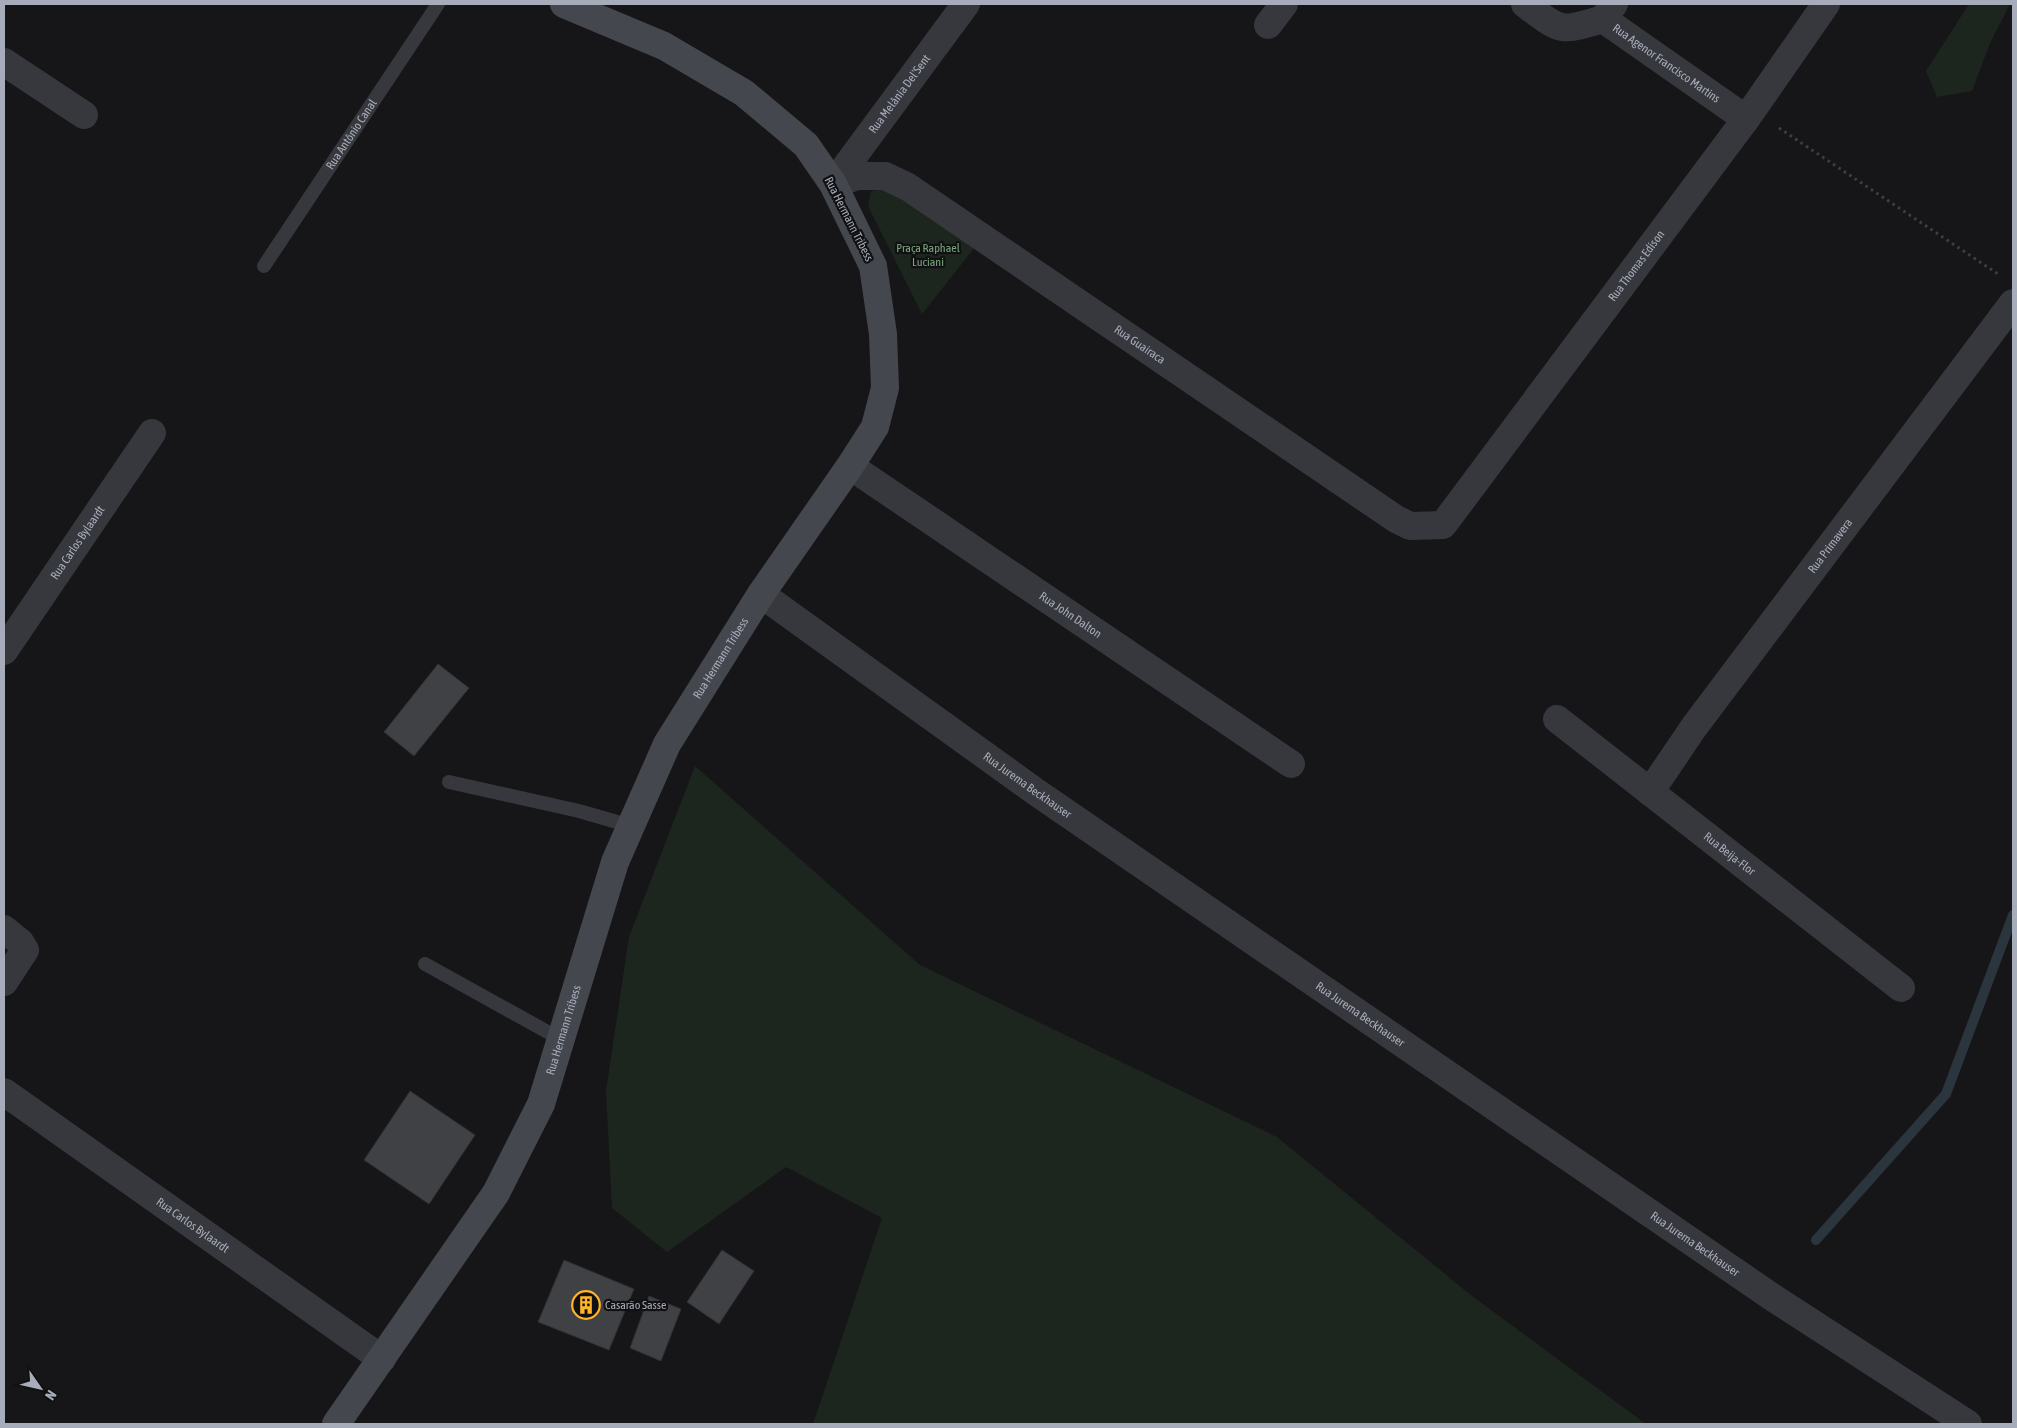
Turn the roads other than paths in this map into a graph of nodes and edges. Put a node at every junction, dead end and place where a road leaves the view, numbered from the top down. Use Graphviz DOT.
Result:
graph roads {
  1 [pos="438,4"];
  2 [pos="564,4"];
  3 [pos="966,4"];
  4 [pos="1525,4"];
  5 [pos="1826,4"];
  6 [pos="1608,11"];
  7 [pos="4,62"];
  8 [pos="84,114"];
  9 [pos="1746,119"];
  10 [pos="833,184"];
  11 [pos="264,266"];
  12 [pos="2009,291"];
  13 [pos="152,433"];
  14 [pos="850,466"];
  15 [pos="1443,525"];
  16 [pos="761,594"];
  17 [pos="4,651"];
  18 [pos="1557,719"];
  19 [pos="1291,764"];
  20 [pos="449,782"];
  21 [pos="1650,792"];
  22 [pos="631,826"];
  23 [pos="4,929"];
  24 [pos="425,964"];
  25 [pos="4,982"];
  26 [pos="1901,988"];
  27 [pos="562,1040"];
  28 [pos="4,1092"];
  29 [pos="382,1359"];
  30 [pos="342,1422"];
  31 [pos="1968,1424"];
  1 -- 11 [label="lane, Rua Antônio Canal"];
  2 -- 10 [label="main road, Rua Hermann Tribess"];
  3 -- 10 [label="street, Rua Melânia Del'Sent"];
  4 -- 6 [label="street"];
  5 -- 9 [label="street, Rua Thomas Edison"];
  6 -- 9 [label="street, Rua Agenor Francisco Martins"];
  7 -- 8 [label="street"];
  9 -- 15 [label="street, Rua Thomas Edison"];
  10 -- 14 [label="main road, Rua Hermann Tribess"];
  10 -- 15 [label="street, Rua Guairaca"];
  12 -- 21 [label="street, Rua Primavera"];
  13 -- 17 [label="street, Rua Carlos Bylaardt"];
  14 -- 16 [label="main road, Rua Hermann Tribess"];
  14 -- 19 [label="street, Rua John Dalton"];
  16 -- 22 [label="main road, Rua Hermann Tribess"];
  16 -- 31 [label="street, Rua Jurema Beckhauser"];
  18 -- 21 [label="street, Rua Beija-Flor"];
  20 -- 22 [label="lane"];
  21 -- 26 [label="street, Rua Beija-Flor"];
  22 -- 27 [label="main road, Rua Hermann Tribess"];
  23 -- 25 [label="street"];
  24 -- 27 [label="lane"];
  27 -- 29 [label="main road, Rua Hermann Tribess"];
  28 -- 29 [label="street, Rua Carlos Bylaardt"];
  29 -- 30 [label="main road, Rua Hermann Tribess"];
}
